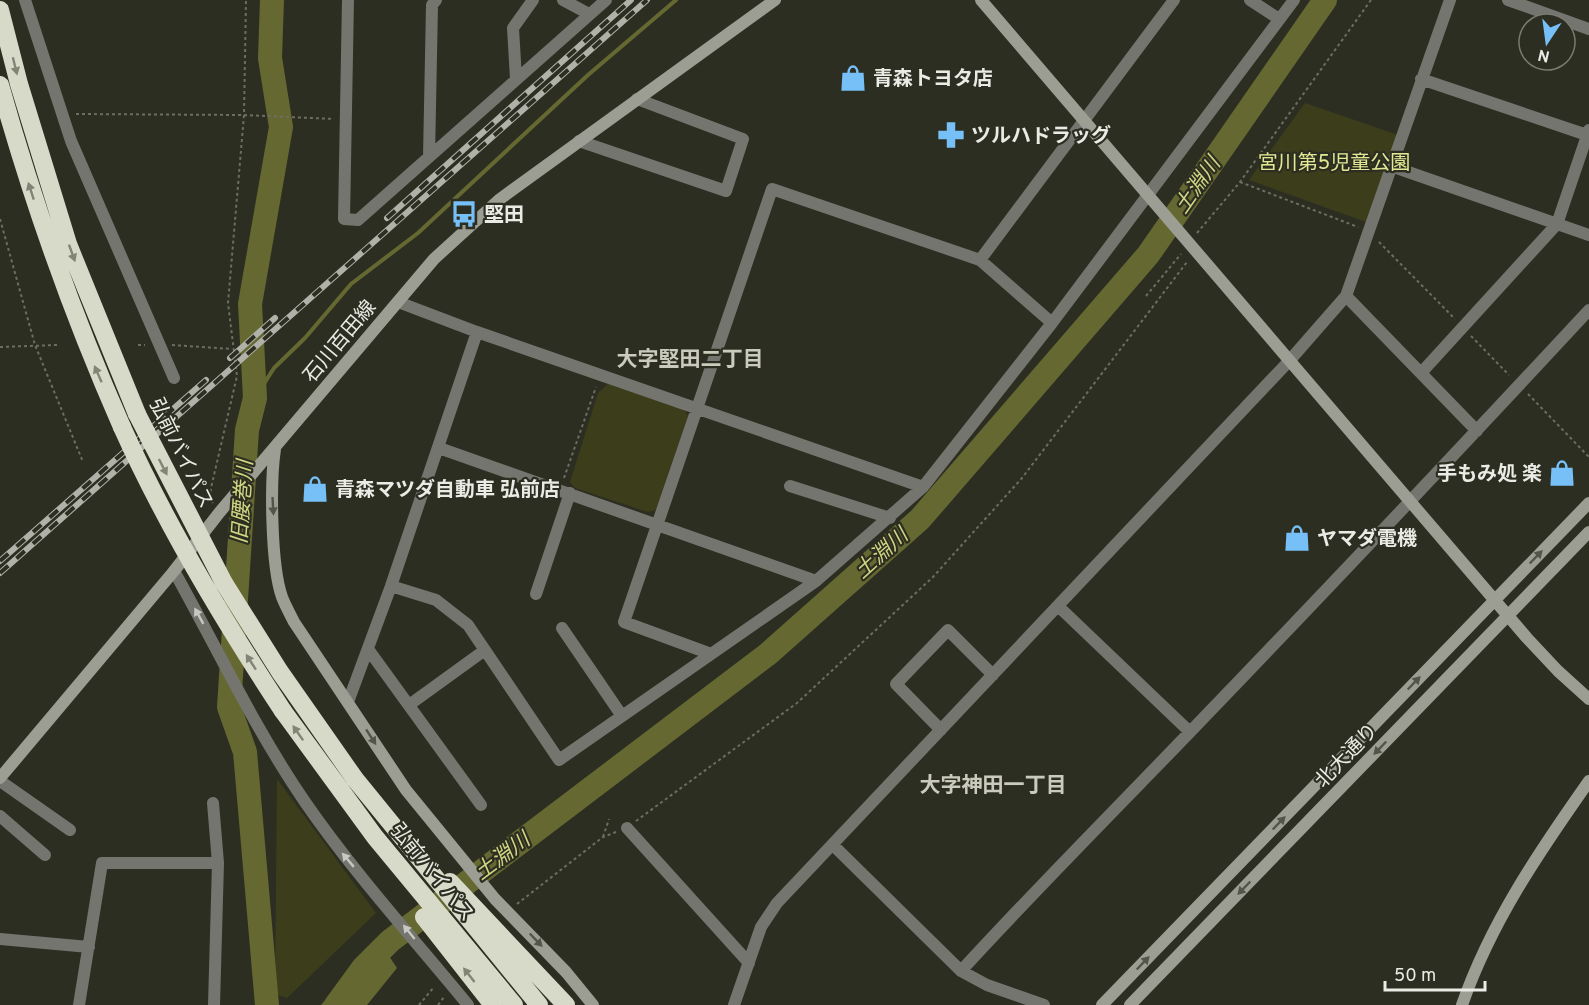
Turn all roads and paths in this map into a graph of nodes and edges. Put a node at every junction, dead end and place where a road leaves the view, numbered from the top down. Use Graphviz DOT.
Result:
graph roads {
  1 [pos="25,0"];
  2 [pos="246,0"];
  3 [pos="348,0"];
  4 [pos="436,0"];
  5 [pos="533,0"];
  6 [pos="563,0"];
  7 [pos="606,0"];
  8 [pos="775,0"];
  9 [pos="981,0"];
  10 [pos="1174,0"];
  11 [pos="1250,0"];
  12 [pos="1293,0"];
  13 [pos="1371,0"];
  14 [pos="1450,0"];
  15 [pos="1508,0"];
  16 [pos="0,10"];
  17 [pos="589,14"];
  18 [pos="1279,20"];
  19 [pos="1589,28"];
  20 [pos="516,79"];
  21 [pos="1421,79"];
  22 [pos="0,85"];
  23 [pos="638,99"];
  24 [pos="62,114"];
  25 [pos="244,115"];
  26 [pos="346,120"];
  27 [pos="1084,121"];
  28 [pos="1588,133"];
  29 [pos="579,141"];
  30 [pos="429,156"];
  31 [pos="1391,166"];
  32 [pos="1240,182"];
  33 [pos="1149,196"];
  34 [pos="0,219"];
  35 [pos="1557,224"];
  36 [pos="1369,231"];
  37 [pos="1589,235"];
  38 [pos="1188,241"];
  39 [pos="980,260"];
  40 [pos="1187,262"];
  41 [pos="1146,296"];
  42 [pos="1346,296"];
  43 [pos="398,302"];
  44 [pos="1589,310"];
  45 [pos="1052,323"];
  46 [pos="1463,327"];
  47 [pos="477,332"];
  48 [pos="35,345"];
  49 [pos="57,345"];
  50 [pos="159,345"];
  51 [pos="0,346"];
  52 [pos="232,349"];
  53 [pos="1290,360"];
  54 [pos="1420,373"];
  55 [pos="600,375"];
  56 [pos="174,378"];
  57 [pos="1519,385"];
  58 [pos="696,409"];
  59 [pos="1477,431"];
  60 [pos="275,447"];
  61 [pos="439,448"];
  62 [pos="1589,457"];
  63 [pos="83,462"];
  64 [pos="790,486"];
  65 [pos="923,487"];
  66 [pos="565,491"];
  67 [pos="1410,502"];
  68 [pos="1589,503"];
  69 [pos="221,510"];
  70 [pos="890,518"];
  71 [pos="657,523"];
  72 [pos="1589,532"];
  73 [pos="174,571"];
  74 [pos="816,581"];
  75 [pos="392,586"];
  76 [pos="536,594"];
  77 [pos="1496,599"];
  78 [pos="1058,606"];
  79 [pos="1508,615"];
  80 [pos="562,628"];
  81 [pos="368,649"];
  82 [pos="485,650"];
  83 [pos="711,654"];
  84 [pos="993,675"];
  85 [pos="1589,699"];
  86 [pos="348,702"];
  87 [pos="409,705"];
  88 [pos="622,716"];
  89 [pos="941,730"];
  90 [pos="1190,732"];
  91 [pos="1,775"];
  92 [pos="1589,781"];
  93 [pos="213,803"];
  94 [pos="481,805"];
  95 [pos="0,816"];
  96 [pos="609,819"];
  97 [pos="627,828"];
  98 [pos="70,830"];
  99 [pos="603,837"];
  100 [pos="832,845"];
  101 [pos="45,855"];
  102 [pos="218,863"];
  103 [pos="517,904"];
  104 [pos="475,918"];
  105 [pos="0,939"];
  106 [pos="450,940"];
  107 [pos="89,947"];
  108 [pos="749,963"];
  109 [pos="961,971"];
  110 [pos="434,987"];
  111 [pos="446,994"];
  112 [pos="79,1005"];
  113 [pos="214,1005"];
  114 [pos="419,1005"];
  115 [pos="438,1005"];
  116 [pos="468,1005"];
  117 [pos="493,1005"];
  118 [pos="514,1005"];
  119 [pos="539,1005"];
  120 [pos="566,1005"];
  121 [pos="593,1005"];
  122 [pos="734,1005"];
  123 [pos="1044,1005"];
  124 [pos="1102,1005"];
  125 [pos="1130,1005"];
  126 [pos="1462,1005"];
  1 -- 24 [label="street"];
  2 -- 25 [label="path"];
  3 -- 26 [label="street"];
  4 -- 30 [label="street"];
  5 -- 20 [label="street"];
  6 -- 17 [label="street"];
  7 -- 17 [label="street"];
  8 -- 23 [label="street, 石川百田線"];
  9 -- 27 [label="street"];
  10 -- 27 [label="street"];
  11 -- 18 [label="street"];
  12 -- 18 [label="street"];
  13 -- 32 [label="path"];
  14 -- 21 [label="street"];
  15 -- 19 [label="street"];
  16 -- 104 [label="highway, 弘前バイパス, one-way, bridge"];
  17 -- 20 [label="street"];
  18 -- 33 [label="street"];
  20 -- 30 [label="street"];
  21 -- 28 [label="street"];
  21 -- 31 [label="street"];
  106 -- 22 [label="highway, 弘前バイパス, one-way, bridge"];
  23 -- 29 [label="street, 石川百田線"];
  23 -- 29 [label="street"];
  24 -- 25 [label="path"];
  24 -- 50 [label="street"];
  25 -- 26 [label="path"];
  25 -- 52 [label="path"];
  26 -- 30 [label="street"];
  27 -- 33 [label="street"];
  27 -- 39 [label="street"];
  28 -- 35 [label="street"];
  29 -- 43 [label="street, 石川百田線"];
  31 -- 35 [label="street"];
  31 -- 36 [label="street"];
  32 -- 36 [label="path"];
  32 -- 38 [label="path"];
  33 -- 38 [label="street"];
  33 -- 45 [label="street"];
  34 -- 48 [label="path"];
  35 -- 37 [label="street"];
  35 -- 46 [label="street"];
  36 -- 42 [label="street"];
  36 -- 46 [label="path"];
  38 -- 41 [label="path"];
  38 -- 53 [label="street"];
  39 -- 45 [label="street"];
  39 -- 58 [label="street"];
  40 -- 97 [label="path"];
  42 -- 53 [label="street"];
  42 -- 54 [label="street"];
  43 -- 47 [label="street"];
  43 -- 60 [label="street, 石川百田線"];
  44 -- 57 [label="street"];
  45 -- 65 [label="street"];
  46 -- 54 [label="street"];
  46 -- 57 [label="path"];
  47 -- 55 [label="street"];
  47 -- 61 [label="street"];
  48 -- 49 [label="path"];
  48 -- 51 [label="path"];
  48 -- 63 [label="path"];
  50 -- 52 [label="path"];
  50 -- 56 [label="street"];
  52 -- 69 [label="path"];
  53 -- 67 [label="street"];
  53 -- 78 [label="street"];
  54 -- 59 [label="street"];
  55 -- 58 [label="street"];
  55 -- 66 [label="path"];
  57 -- 59 [label="street"];
  57 -- 62 [label="path"];
  58 -- 65 [label="street"];
  58 -- 71 [label="street"];
  59 -- 67 [label="street"];
  60 -- 69 [label="street, 石川百田線"];
  60 -- 86 [label="street, one-way"];
  61 -- 66 [label="street"];
  61 -- 75 [label="street"];
  64 -- 70 [label="street"];
  65 -- 70 [label="street"];
  66 -- 71 [label="street"];
  66 -- 76 [label="street"];
  67 -- 77 [label="street"];
  67 -- 90 [label="street"];
  77 -- 68 [label="street, one-way"];
  69 -- 73 [label="street, 石川百田線"];
  70 -- 74 [label="street"];
  71 -- 74 [label="street"];
  71 -- 83 [label="street"];
  72 -- 79 [label="street, 北大通り"];
  73 -- 91 [label="street, 石川百田線"];
  116 -- 73 [label="street, one-way"];
  74 -- 83 [label="street"];
  75 -- 81 [label="street"];
  75 -- 82 [label="street"];
  77 -- 79 [label="street"];
  124 -- 77 [label="street, one-way"];
  78 -- 84 [label="street"];
  78 -- 90 [label="street"];
  79 -- 85 [label="street"];
  79 -- 125 [label="street, 北大通り, one-way"];
  80 -- 88 [label="street"];
  81 -- 86 [label="street"];
  81 -- 87 [label="street"];
  82 -- 87 [label="street"];
  82 -- 88 [label="street"];
  83 -- 88 [label="street"];
  84 -- 89 [label="street"];
  84 -- 89 [label="street"];
  86 -- 121 [label="street, one-way"];
  87 -- 94 [label="street"];
  89 -- 100 [label="street"];
  90 -- 109 [label="street"];
  91 -- 98 [label="street"];
  92 -- 126 [label="street"];
  93 -- 102 [label="street"];
  95 -- 101 [label="street"];
  96 -- 99 [label="path"];
  97 -- 99 [label="path"];
  97 -- 108 [label="street"];
  99 -- 103 [label="path"];
  100 -- 108 [label="street"];
  100 -- 109 [label="street"];
  102 -- 107 [label="street"];
  102 -- 113 [label="street"];
  104 -- 119 [label="highway, 弘前バイパス"];
  104 -- 120 [label="highway"];
  105 -- 107 [label="street"];
  117 -- 106 [label="highway, one-way"];
  106 -- 118 [label="highway, 弘前バイパス"];
  107 -- 112 [label="street"];
  108 -- 122 [label="street"];
  109 -- 123 [label="street"];
  110 -- 114 [label="path"];
  111 -- 115 [label="path"];
}
